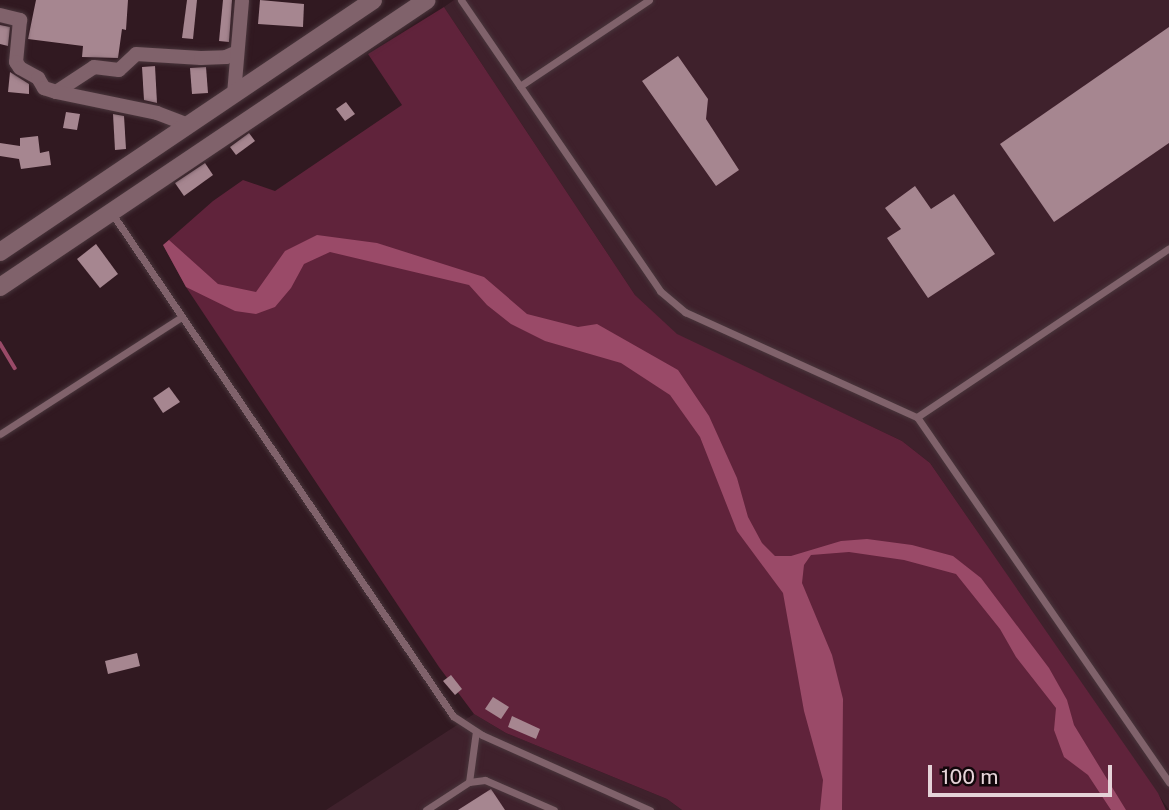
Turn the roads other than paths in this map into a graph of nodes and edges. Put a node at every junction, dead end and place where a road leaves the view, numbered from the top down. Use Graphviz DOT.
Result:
graph roads {
  1 [pos="243,0"];
  2 [pos="373,0"];
  3 [pos="427,0"];
  4 [pos="461,0"];
  5 [pos="649,0"];
  6 [pos="0,15"];
  7 [pos="237,52"];
  8 [pos="520,86"];
  9 [pos="56,92"];
  10 [pos="234,94"];
  11 [pos="251,118"];
  12 [pos="188,125"];
  13 [pos="94,188"];
  14 [pos="111,212"];
  15 [pos="1169,248"];
  16 [pos="0,251"];
  17 [pos="0,287"];
  18 [pos="180,318"];
  19 [pos="918,417"];
  20 [pos="0,434"];
  21 [pos="476,731"];
  22 [pos="469,782"];
  23 [pos="1169,782"];
  24 [pos="426,810"];
  25 [pos="554,810"];
  26 [pos="650,810"];
  1 -- 7 [label="street"];
  2 -- 10 [label="street"];
  3 -- 11 [label="street"];
  4 -- 8 [label="lane"];
  5 -- 8 [label="lane"];
  6 -- 9 [label="street"];
  7 -- 9 [label="street"];
  7 -- 10 [label="street"];
  8 -- 19 [label="lane"];
  9 -- 12 [label="street"];
  10 -- 11 [label="street"];
  10 -- 12 [label="street"];
  11 -- 14 [label="street"];
  12 -- 13 [label="street"];
  13 -- 14 [label="street"];
  13 -- 16 [label="street"];
  14 -- 17 [label="street"];
  14 -- 18 [label="lane"];
  15 -- 19 [label="lane"];
  18 -- 20 [label="lane"];
  18 -- 21 [label="lane"];
  19 -- 23 [label="lane"];
  21 -- 22 [label="lane"];
  21 -- 26 [label="lane"];
  22 -- 24 [label="lane"];
  22 -- 25 [label="lane"];
}
